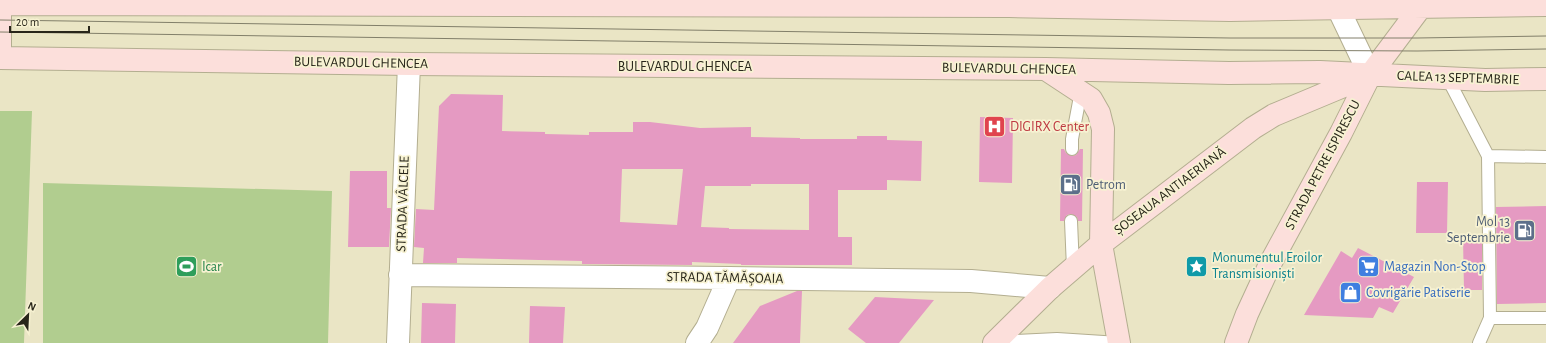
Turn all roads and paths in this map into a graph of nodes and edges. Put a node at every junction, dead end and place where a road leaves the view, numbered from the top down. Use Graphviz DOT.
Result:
graph roads {
  1 [pos="1,0"];
  2 [pos="1423,3"];
  3 [pos="0,4"];
  4 [pos="1338,4"];
  5 [pos="1546,5"];
  6 [pos="0,58"];
  7 [pos="409,64"];
  8 [pos="1046,69"];
  9 [pos="1370,75"];
  10 [pos="1448,79"];
  11 [pos="1546,79"];
  12 [pos="1081,91"];
  13 [pos="1072,149"];
  14 [pos="1488,156"];
  15 [pos="1546,157"];
  16 [pos="1071,221"];
  17 [pos="1101,244"];
  18 [pos="1073,268"];
  19 [pos="400,276"];
  20 [pos="729,278"];
  21 [pos="1050,288"];
  22 [pos="1490,318"];
  23 [pos="1546,318"];
  24 [pos="995,342"];
  25 [pos="398,343"];
  26 [pos="697,343"];
  27 [pos="1119,343"];
  28 [pos="1236,343"];
  29 [pos="1479,343"];
  1 -- 3 [label="lane"];
  2 -- 4 [label="main road"];
  2 -- 5 [label="main road"];
  2 -- 9 [label="main road, STRADA PETRE ISPIRESCU"];
  3 -- 4 [label="main road"];
  3 -- 6 [label="main road"];
  4 -- 9 [label="street"];
  6 -- 7 [label="main road, BULEVARDUL GHENCEA"];
  7 -- 8 [label="main road, BULEVARDUL GHENCEA"];
  7 -- 19 [label="street, STRADA VÂLCELE"];
  8 -- 9 [label="main road, BULEVARDUL GHENCEA"];
  8 -- 12 [label="main road"];
  9 -- 10 [label="main road, CALEA 13 SEPTEMBRIE"];
  9 -- 17 [label="main road, ȘOSEAUA ANTIAERIANĂ"];
  9 -- 28 [label="main road, STRADA PETRE ISPIRESCU"];
  10 -- 11 [label="main road, CALEA 13 SEPTEMBRIE"];
  10 -- 14 [label="lane"];
  12 -- 13 [label="lane"];
  12 -- 17 [label="main road"];
  14 -- 15 [label="lane"];
  14 -- 22 [label="lane"];
  16 -- 18 [label="lane"];
  17 -- 18 [label="main road, ȘOSEAUA ANTIAERIANĂ"];
  17 -- 27 [label="main road"];
  18 -- 21 [label="main road, ȘOSEAUA ANTIAERIANĂ"];
  19 -- 20 [label="street, STRADA TĂMĂȘOAIA"];
  19 -- 25 [label="street, STRADA VÂLCELE"];
  20 -- 21 [label="street, STRADA TĂMĂȘOAIA"];
  20 -- 26 [label="street"];
  21 -- 24 [label="main road, ȘOSEAUA ANTIAERIANĂ"];
  22 -- 23 [label="lane"];
  22 -- 29 [label="lane"];
  24 -- 27 [label="lane"];
}
